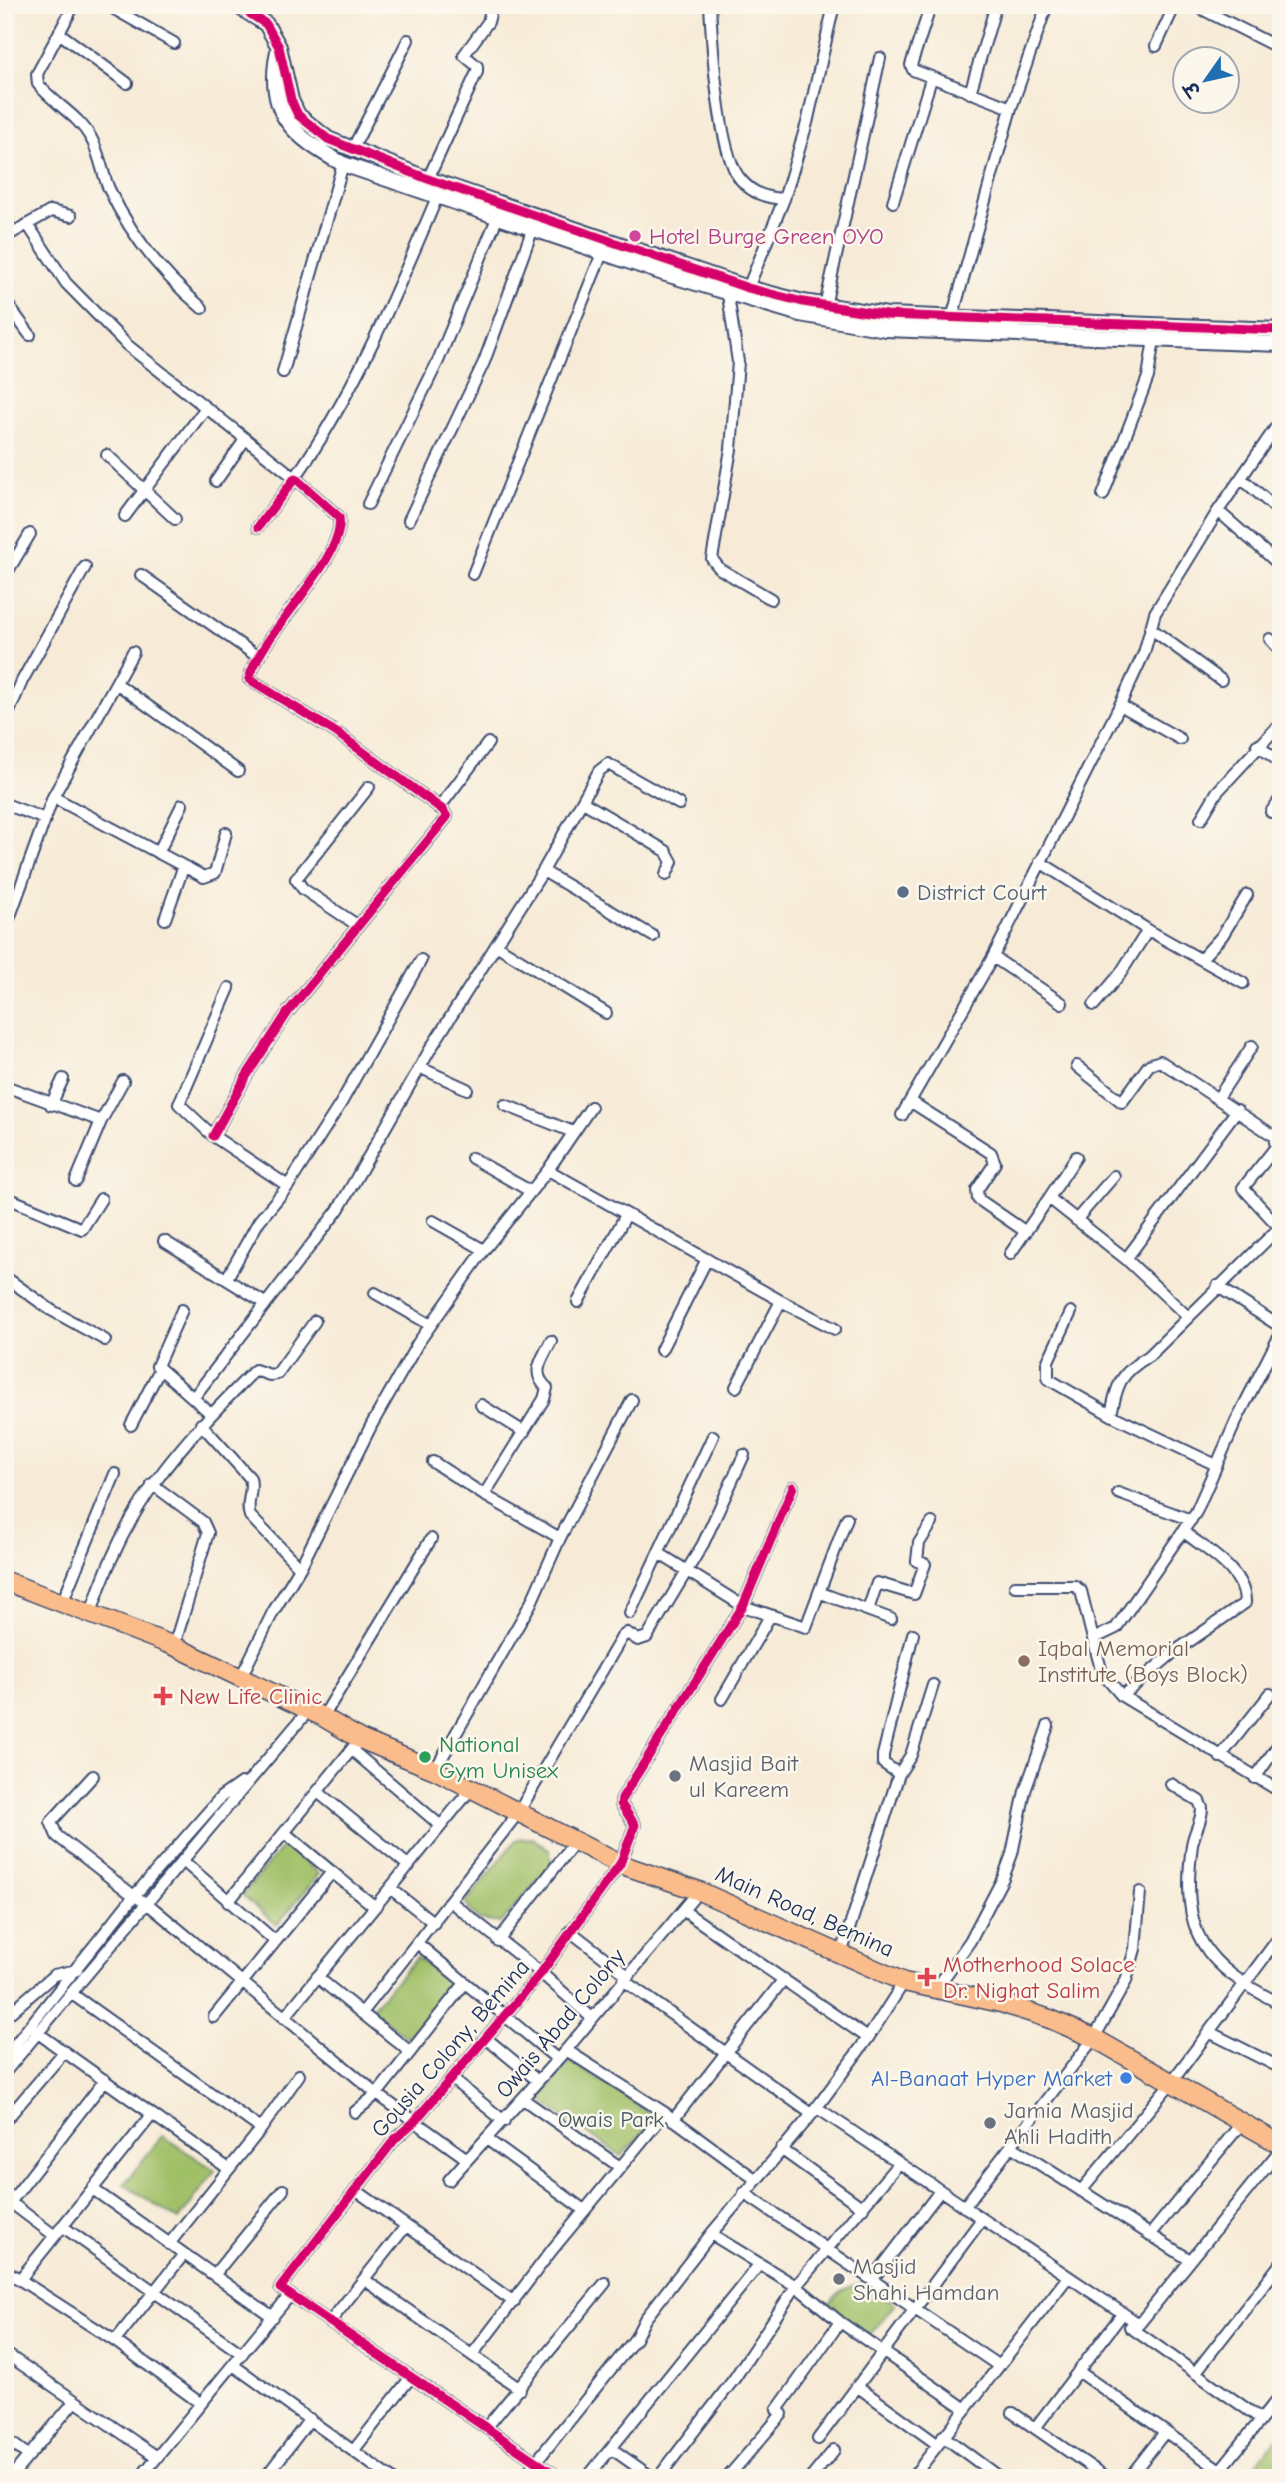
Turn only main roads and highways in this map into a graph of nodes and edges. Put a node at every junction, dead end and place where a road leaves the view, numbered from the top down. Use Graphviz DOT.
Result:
graph roads {
  1 [pos="5,1581"];
  2 [pos="1281,2147"];
  1 -- 2 [label="main road, Main Road, Bemina"];
}
